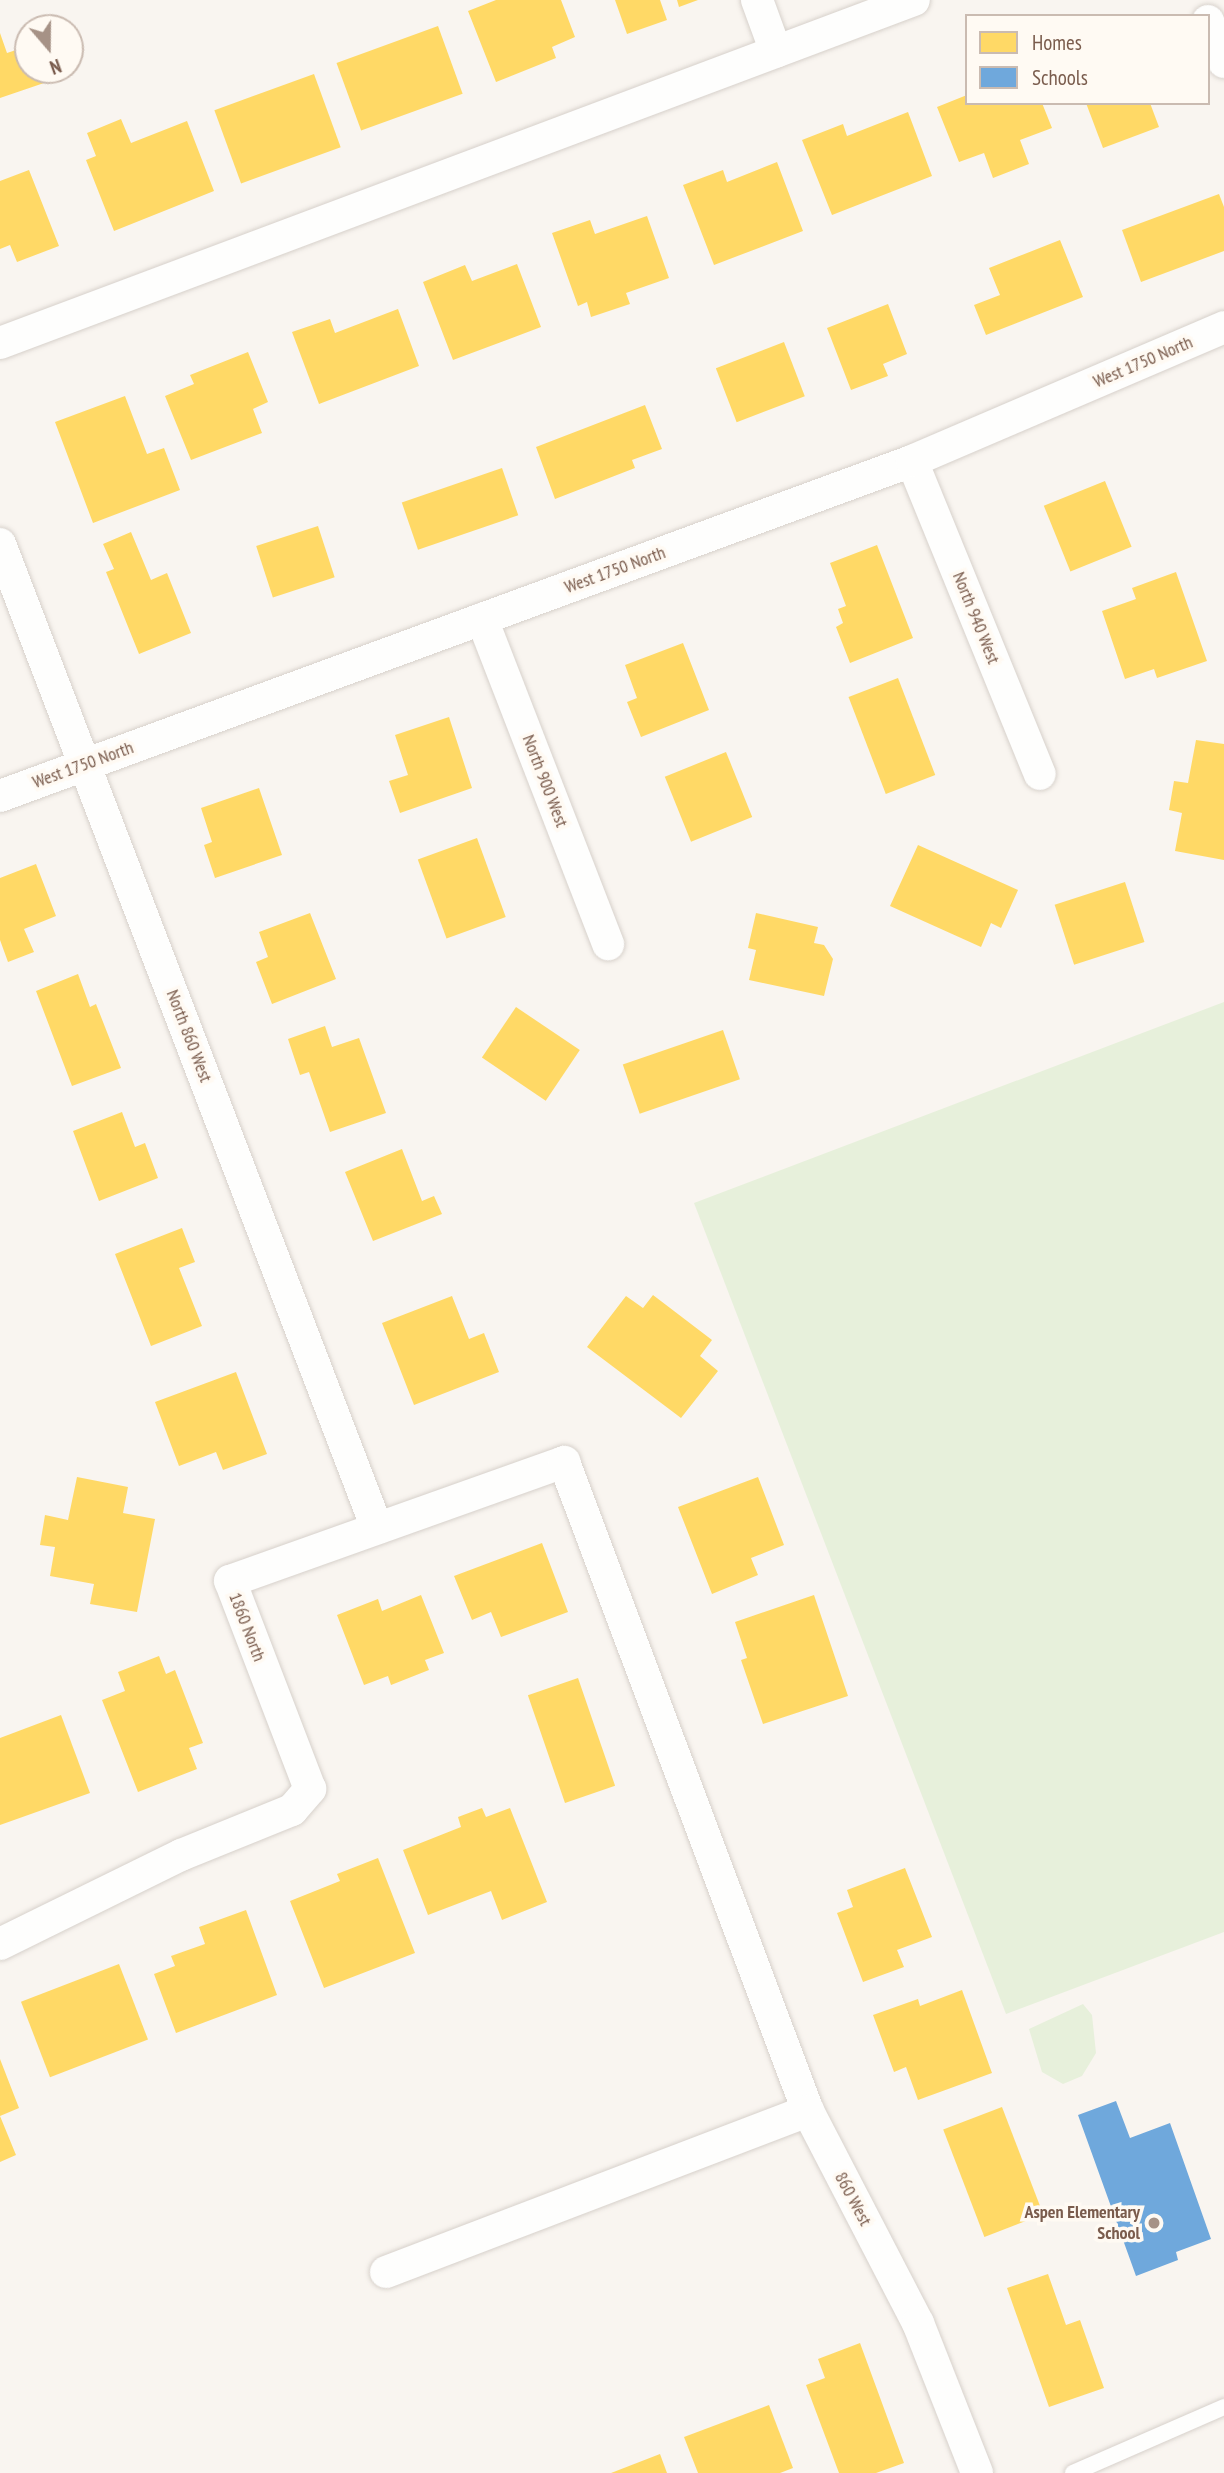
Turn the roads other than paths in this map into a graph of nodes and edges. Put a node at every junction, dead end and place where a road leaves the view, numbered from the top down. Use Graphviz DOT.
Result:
graph roads {
  1 [pos="757,0"];
  2 [pos="914,0"];
  3 [pos="1210,26"];
  4 [pos="776,52"];
  5 [pos="1224,62"];
  6 [pos="1224,327"];
  7 [pos="0,343"];
  8 [pos="912,461"];
  9 [pos="0,544"];
  10 [pos="482,619"];
  11 [pos="85,764"];
  12 [pos="1040,774"];
  13 [pos="0,796"];
  14 [pos="608,944"];
  15 [pos="377,1528"];
  16 [pos="637,1652"];
  17 [pos="0,1944"];
  18 [pos="807,2111"];
  19 [pos="386,2272"];
  20 [pos="1224,2407"];
  21 [pos="976,2473"];
  22 [pos="1073,2473"];
  1 -- 4 [label="street"];
  2 -- 4 [label="street"];
  3 -- 5 [label="street"];
  4 -- 7 [label="street"];
  6 -- 8 [label="street, West 1750 North"];
  8 -- 10 [label="street, West 1750 North"];
  8 -- 12 [label="street, North 940 West"];
  9 -- 11 [label="street, North 860 West"];
  10 -- 11 [label="street, West 1750 North"];
  10 -- 14 [label="street, North 900 West"];
  11 -- 13 [label="street, West 1750 North"];
  11 -- 15 [label="street, North 860 West"];
  15 -- 16 [label="street, 1860 North"];
  15 -- 17 [label="street, 1860 North"];
  16 -- 18 [label="street, 860 West"];
  18 -- 19 [label="street"];
  18 -- 21 [label="street, 860 West"];
  20 -- 22 [label="lane"];
}
